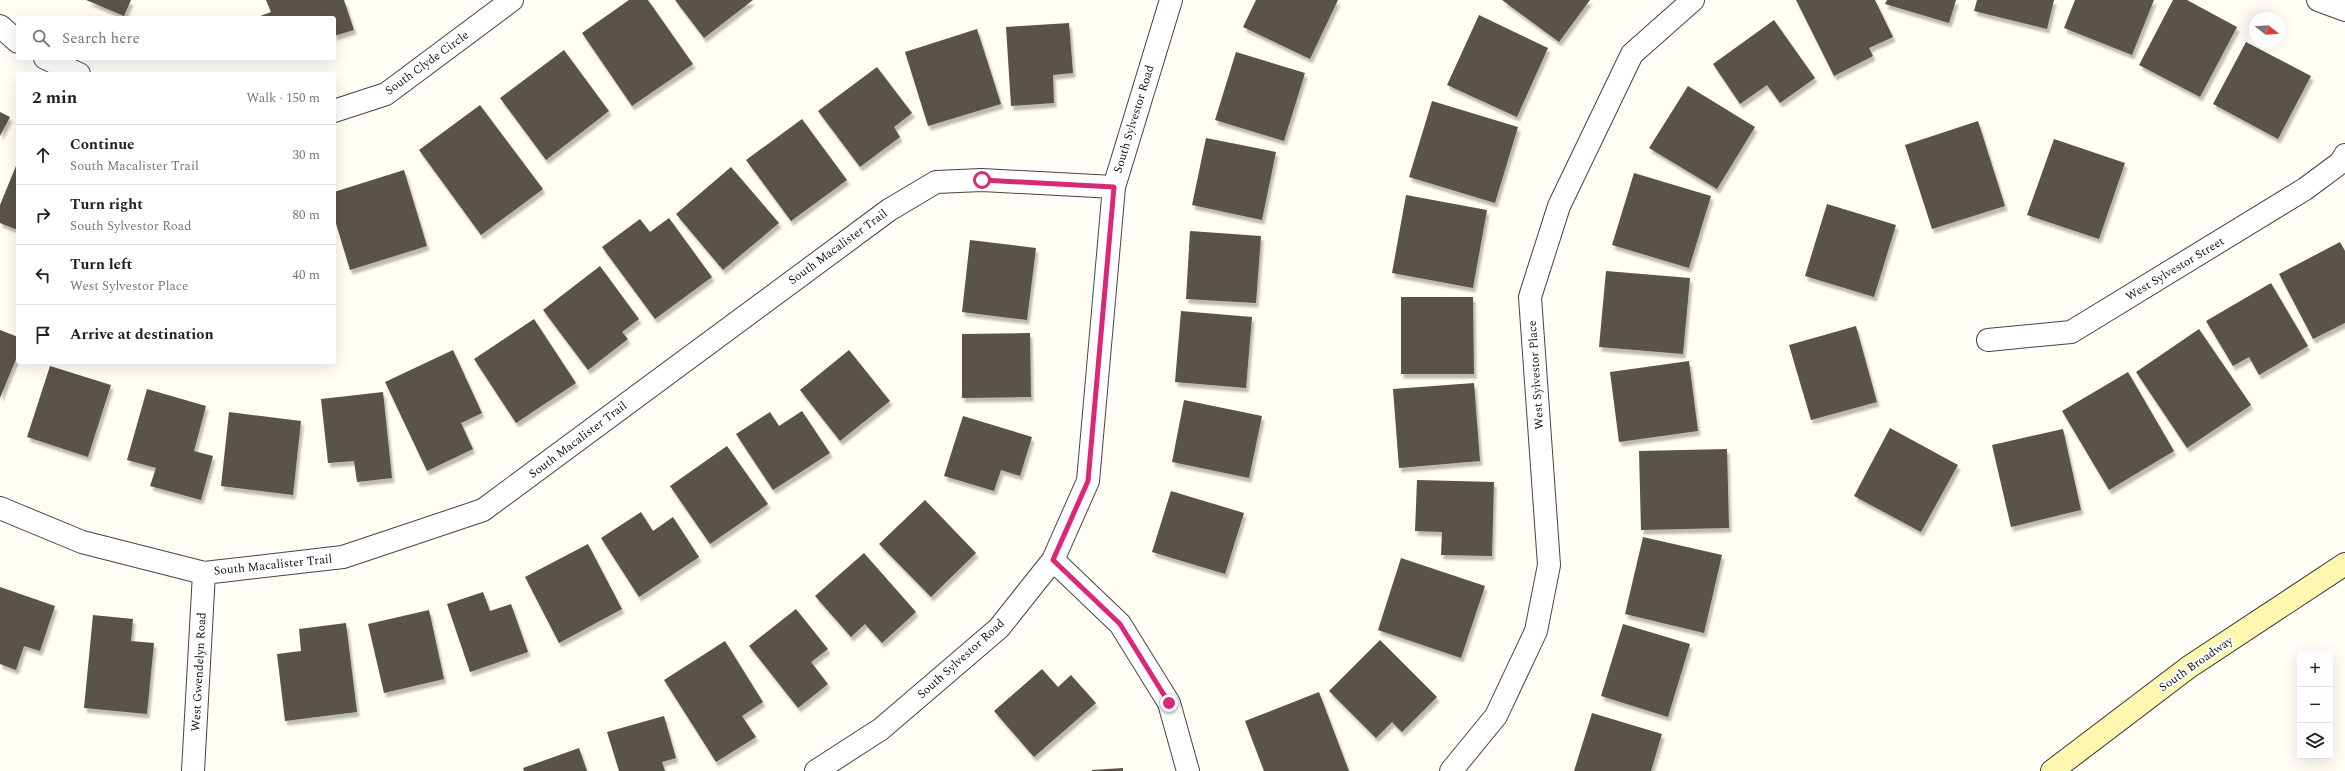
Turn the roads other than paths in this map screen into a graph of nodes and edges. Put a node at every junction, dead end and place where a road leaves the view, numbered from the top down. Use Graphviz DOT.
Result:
graph roads {
  1 [pos="512,0"];
  2 [pos="1171,0"];
  3 [pos="1693,0"];
  4 [pos="2318,0"];
  5 [pos="2345,10"];
  6 [pos="0,26"];
  7 [pos="16,40"];
  8 [pos="49,60"];
  9 [pos="75,72"];
  10 [pos="336,110"];
  11 [pos="2345,155"];
  12 [pos="1114,187"];
  13 [pos="1988,340"];
  14 [pos="0,508"];
  15 [pos="1053,560"];
  16 [pos="2345,564"];
  17 [pos="204,573"];
  18 [pos="193,771"];
  19 [pos="816,771"];
  20 [pos="1188,771"];
  21 [pos="1451,771"];
  22 [pos="2052,771"];
  1 -- 10 [label="street, South Clyde Circle"];
  2 -- 12 [label="street, South Sylvestor Road"];
  3 -- 21 [label="street, West Sylvestor Place"];
  4 -- 5 [label="street"];
  6 -- 7 [label="street"];
  8 -- 9 [label="street"];
  11 -- 13 [label="street, West Sylvestor Street"];
  12 -- 15 [label="street, South Sylvestor Road"];
  12 -- 17 [label="street, South Macalister Trail"];
  14 -- 17 [label="street, South Macalister Trail"];
  15 -- 19 [label="street, South Sylvestor Road"];
  15 -- 20 [label="street"];
  16 -- 22 [label="main road, South Broadway"];
  17 -- 18 [label="street, West Gwendelyn Road"];
}
